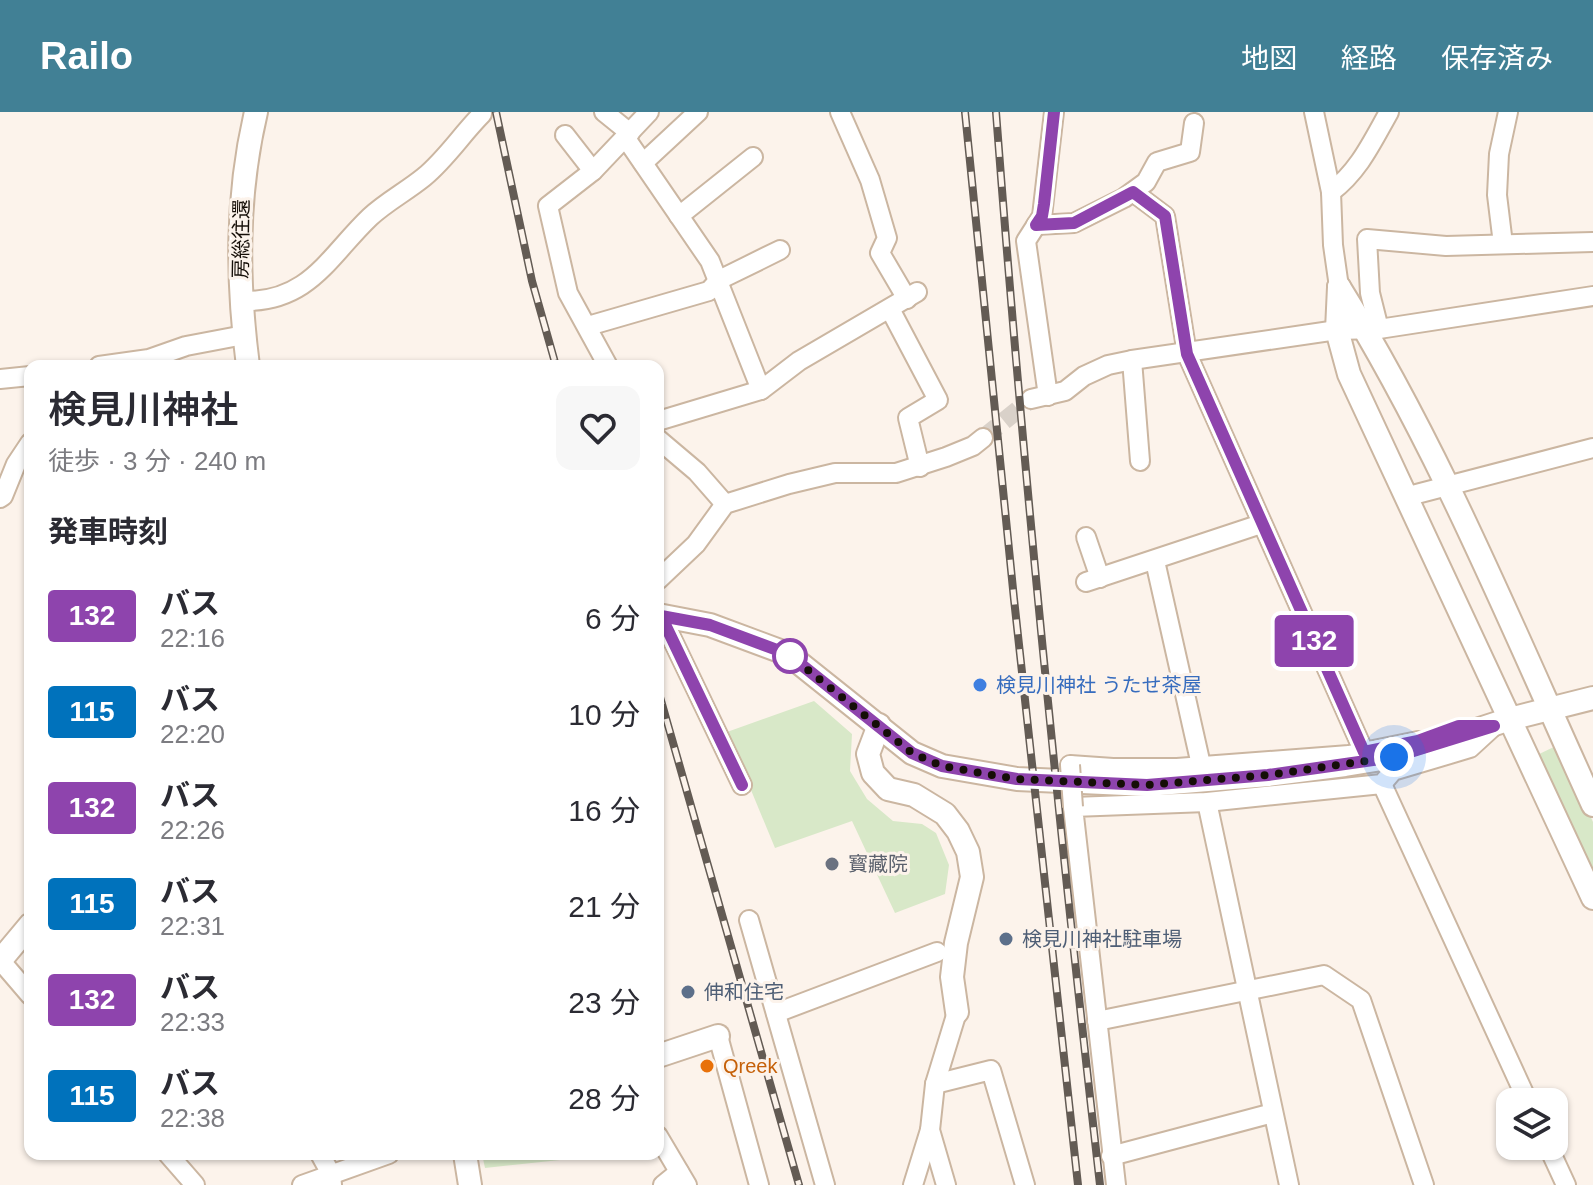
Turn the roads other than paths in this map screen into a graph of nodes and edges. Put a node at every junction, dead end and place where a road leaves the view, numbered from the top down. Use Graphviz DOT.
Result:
graph roads {
  1 [pos="256,112"];
  2 [pos="604,112"];
  3 [pos="649,112"];
  4 [pos="698,112"];
  5 [pos="840,112"];
  6 [pos="1054,112"];
  7 [pos="1314,112"];
  8 [pos="1389,112"];
  9 [pos="1508,112"];
  10 [pos="482,114"];
  11 [pos="1194,123"];
  12 [pos="565,135"];
  13 [pos="627,135"];
  14 [pos="753,157"];
  15 [pos="643,163"];
  16 [pos="593,171"];
  17 [pos="1133,192"];
  18 [pos="1331,192"];
  19 [pos="679,216"];
  20 [pos="1036,225"];
  21 [pos="1593,242"];
  22 [pos="1503,244"];
  23 [pos="780,250"];
  24 [pos="719,280"];
  25 [pos="1339,287"];
  26 [pos="1593,296"];
  27 [pos="905,300"];
  28 [pos="242,301"];
  29 [pos="588,326"];
  30 [pos="1372,328"];
  31 [pos="1337,330"];
  32 [pos="244,335"];
  33 [pos="1187,354"];
  34 [pos="142,360"];
  35 [pos="247,360"];
  36 [pos="605,360"];
  37 [pos="1132,360"];
  38 [pos="24,377"];
  39 [pos="0,379"];
  40 [pos="761,390"];
  41 [pos="664,419"];
  42 [pos="983,438"];
  43 [pos="664,444"];
  44 [pos="1593,448"];
  45 [pos="24,452"];
  46 [pos="1140,461"];
  47 [pos="920,467"];
  48 [pos="1446,485"];
  49 [pos="1405,497"];
  50 [pos="0,498"];
  51 [pos="725,504"];
  52 [pos="1261,524"];
  53 [pos="1086,537"];
  54 [pos="1155,561"];
  55 [pos="664,574"];
  56 [pos="664,617"];
  57 [pos="664,624"];
  58 [pos="1593,698"];
  59 [pos="1550,710"];
  60 [pos="1502,723"];
  61 [pos="879,725"];
  62 [pos="1364,752"];
  63 [pos="1201,765"];
  64 [pos="1382,784"];
  65 [pos="742,785"];
  66 [pos="1207,802"];
  67 [pos="1593,805"];
  68 [pos="1073,807"];
  69 [pos="1593,898"];
  70 [pos="749,920"];
  71 [pos="24,932"];
  72 [pos="937,952"];
  73 [pos="0,961"];
  74 [pos="24,988"];
  75 [pos="1248,990"];
  76 [pos="957,1012"];
  77 [pos="776,1013"];
  78 [pos="1097,1021"];
  79 [pos="718,1036"];
  80 [pos="664,1054"];
  81 [pos="935,1084"];
  82 [pos="1522,1088"];
  83 [pos="1273,1113"];
  84 [pos="930,1130"];
  85 [pos="664,1146"];
  86 [pos="1111,1156"];
  87 [pos="173,1160"];
  88 [pos="323,1160"];
  89 [pos="376,1160"];
  90 [pos="466,1160"];
  91 [pos="1554,1160"];
  92 [pos="683,1178"];
  93 [pos="332,1180"];
  94 [pos="940,1184"];
  95 [pos="195,1185"];
  96 [pos="302,1185"];
  97 [pos="470,1185"];
  98 [pos="663,1185"];
  99 [pos="759,1185"];
  100 [pos="825,1185"];
  101 [pos="913,1185"];
  102 [pos="1025,1185"];
  103 [pos="1116,1185"];
  104 [pos="1289,1185"];
  105 [pos="1424,1185"];
  106 [pos="1566,1185"];
  1 -- 28 [label="street, 房総往還"];
  2 -- 13 [label="street"];
  3 -- 13 [label="street"];
  4 -- 15 [label="street"];
  5 -- 27 [label="street"];
  6 -- 20 [label="street"];
  7 -- 18 [label="street"];
  8 -- 18 [label="street"];
  9 -- 22 [label="street"];
  10 -- 28 [label="street"];
  11 -- 17 [label="street"];
  12 -- 16 [label="street"];
  13 -- 15 [label="street"];
  13 -- 16 [label="street"];
  14 -- 19 [label="street"];
  15 -- 19 [label="street"];
  16 -- 29 [label="street"];
  17 -- 20 [label="street"];
  17 -- 33 [label="street"];
  18 -- 25 [label="street"];
  19 -- 24 [label="street"];
  20 -- 37 [label="street"];
  21 -- 22 [label="street"];
  22 -- 30 [label="street"];
  23 -- 24 [label="street"];
  24 -- 29 [label="street"];
  24 -- 40 [label="street"];
  25 -- 30 [label="street"];
  25 -- 31 [label="street"];
  26 -- 30 [label="street"];
  27 -- 40 [label="street"];
  27 -- 47 [label="street"];
  28 -- 32 [label="street, 房総往還"];
  29 -- 36 [label="street"];
  30 -- 31 [label="street"];
  30 -- 48 [label="street"];
  31 -- 33 [label="street"];
  31 -- 49 [label="street"];
  32 -- 34 [label="street"];
  32 -- 35 [label="street, 房総往還"];
  33 -- 37 [label="street"];
  33 -- 52 [label="street"];
  37 -- 46 [label="street"];
  38 -- 39 [label="street"];
  40 -- 41 [label="street"];
  42 -- 47 [label="street"];
  43 -- 51 [label="street"];
  44 -- 48 [label="street"];
  45 -- 50 [label="street"];
  47 -- 51 [label="street"];
  48 -- 49 [label="street"];
  48 -- 59 [label="street"];
  49 -- 60 [label="street"];
  51 -- 55 [label="street"];
  52 -- 54 [label="street"];
  52 -- 62 [label="street"];
  53 -- 54 [label="street"];
  54 -- 63 [label="street"];
  56 -- 61 [label="street"];
  57 -- 65 [label="street"];
  58 -- 59 [label="street"];
  59 -- 60 [label="street"];
  59 -- 67 [label="street"];
  60 -- 61 [label="street"];
  60 -- 62 [label="street"];
  60 -- 64 [label="street"];
  60 -- 69 [label="street"];
  61 -- 76 [label="street"];
  62 -- 63 [label="street"];
  63 -- 68 [label="street, bridge"];
  64 -- 66 [label="street"];
  64 -- 82 [label="street"];
  66 -- 68 [label="street"];
  66 -- 75 [label="street"];
  68 -- 78 [label="street"];
  70 -- 77 [label="street"];
  71 -- 73 [label="street"];
  72 -- 77 [label="street"];
  73 -- 74 [label="street"];
  75 -- 78 [label="street"];
  75 -- 83 [label="street"];
  75 -- 105 [label="street"];
  76 -- 81 [label="street"];
  77 -- 100 [label="street"];
  78 -- 86 [label="street"];
  79 -- 80 [label="street"];
  79 -- 99 [label="street"];
  81 -- 84 [label="street"];
  81 -- 102 [label="street"];
  83 -- 86 [label="street"];
  83 -- 104 [label="street"];
  84 -- 94 [label="street"];
  84 -- 101 [label="street"];
  85 -- 92 [label="street"];
  86 -- 103 [label="street"];
  87 -- 95 [label="street"];
  88 -- 93 [label="street"];
  89 -- 93 [label="street"];
  90 -- 97 [label="street"];
  91 -- 106 [label="street"];
  92 -- 98 [label="street"];
  93 -- 96 [label="street"];
}
